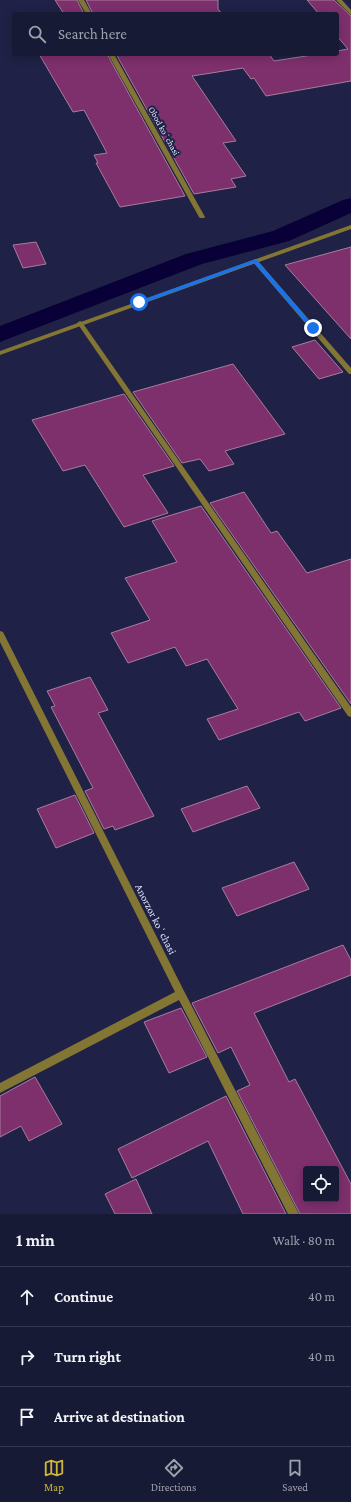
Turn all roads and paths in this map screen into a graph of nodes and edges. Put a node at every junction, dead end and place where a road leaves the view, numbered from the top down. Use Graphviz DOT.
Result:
graph roads {
  1 [pos="81,0"];
  2 [pos="340,0"];
  3 [pos="87,12"];
  4 [pos="351,13"];
  5 [pos="112,56"];
  6 [pos="202,217"];
  7 [pos="351,228"];
  8 [pos="255,261"];
  9 [pos="80,323"];
  10 [pos="0,353"];
  11 [pos="351,372"];
  12 [pos="0,634"];
  13 [pos="351,714"];
  14 [pos="181,994"];
  15 [pos="0,1088"];
  16 [pos="294,1214"];
  1 -- 3 [label="street"];
  2 -- 4 [label="street"];
  5 -- 6 [label="street, Obod koʻchasi"];
  7 -- 8 [label="street"];
  8 -- 9 [label="street"];
  8 -- 11 [label="street"];
  9 -- 10 [label="street"];
  9 -- 13 [label="street"];
  12 -- 14 [label="street, Anorzor koʻchasi"];
  14 -- 15 [label="street"];
  14 -- 16 [label="street, Anorzor koʻchasi"];
}
